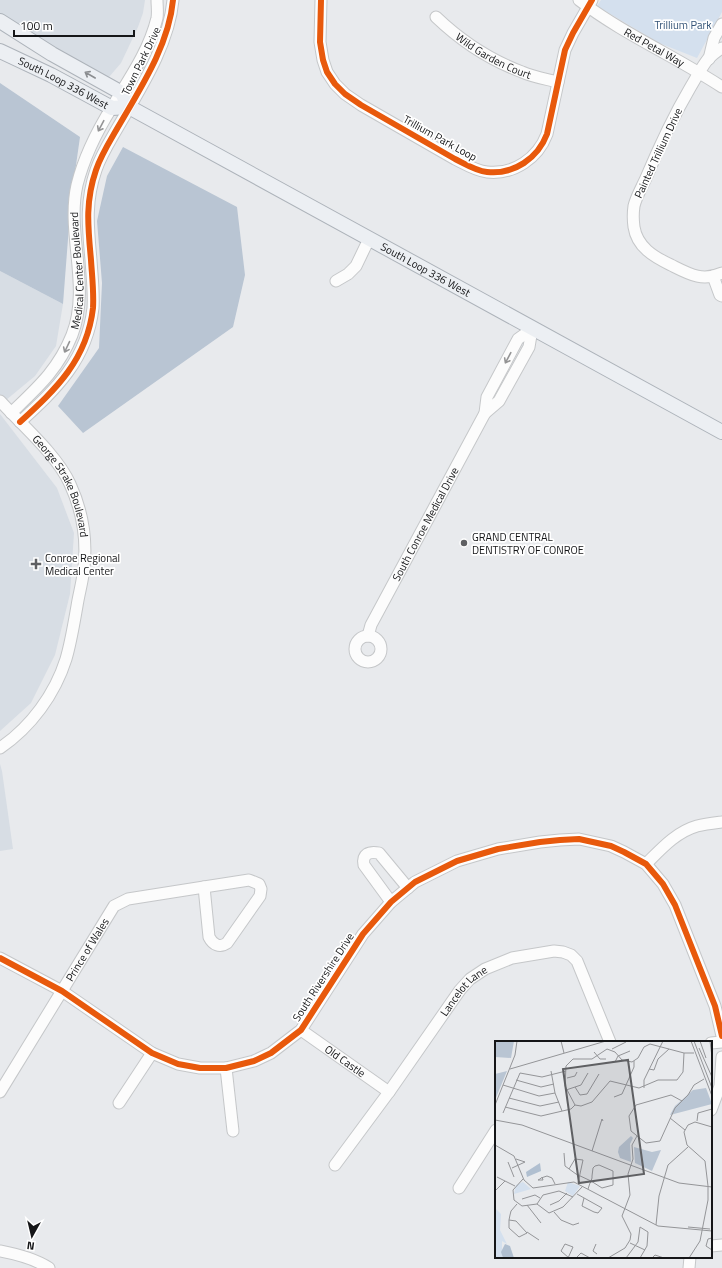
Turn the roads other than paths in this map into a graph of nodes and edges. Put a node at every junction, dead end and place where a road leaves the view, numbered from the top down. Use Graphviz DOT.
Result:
graph roads {
  1 [pos="157,0"];
  2 [pos="173,0"];
  3 [pos="321,0"];
  4 [pos="579,0"];
  5 [pos="590,4"];
  6 [pos="436,17"];
  7 [pos="0,22"];
  8 [pos="722,24"];
  9 [pos="722,48"];
  10 [pos="0,51"];
  11 [pos="709,59"];
  12 [pos="700,72"];
  13 [pos="558,82"];
  14 [pos="722,87"];
  15 [pos="122,93"];
  16 [pos="129,107"];
  17 [pos="112,108"];
  18 [pos="74,218"];
  19 [pos="88,218"];
  20 [pos="369,239"];
  21 [pos="718,275"];
  22 [pos="336,281"];
  23 [pos="722,296"];
  24 [pos="532,329"];
  25 [pos="0,401"];
  26 [pos="11,413"];
  27 [pos="20,422"];
  28 [pos="722,432"];
  29 [pos="368,636"];
  30 [pos="0,748"];
  31 [pos="722,822"];
  32 [pos="646,864"];
  33 [pos="204,887"];
  34 [pos="408,888"];
  35 [pos="392,902"];
  36 [pos="0,958"];
  37 [pos="62,992"];
  38 [pos="301,1030"];
  39 [pos="722,1036"];
  40 [pos="610,1041"];
  41 [pos="722,1042"];
  42 [pos="712,1043"];
  43 [pos="152,1053"];
  44 [pos="722,1056"];
  45 [pos="226,1068"];
  46 [pos="0,1092"];
  47 [pos="389,1092"];
  48 [pos="119,1103"];
  49 [pos="712,1107"];
  50 [pos="233,1131"];
  51 [pos="495,1132"];
  52 [pos="335,1165"];
  53 [pos="459,1188"];
  54 [pos="722,1244"];
  55 [pos="712,1246"];
  56 [pos="0,1251"];
  57 [pos="690,1258"];
  58 [pos="49,1268"];
  59 [pos="689,1268"];
  1 -- 15 [label="street, Town Park Drive"];
  2 -- 16 [label="street, Town Park Drive"];
  3 -- 13 [label="street, Trillium Park Loop"];
  4 -- 5 [label="street"];
  5 -- 12 [label="street, Red Petal Way"];
  5 -- 13 [label="street, Trillium Park Loop"];
  6 -- 13 [label="street, Wild Garden Court"];
  15 -- 7 [label="main road, South Loop 336 West, one-way"];
  8 -- 11 [label="street, Painted Trillium Drive"];
  9 -- 11 [label="street, Painted Trillium Drive"];
  10 -- 17 [label="main road, South Loop 336 West"];
  11 -- 12 [label="street, Painted Trillium Drive"];
  12 -- 14 [label="street, Red Petal Way"];
  12 -- 21 [label="street, Painted Trillium Drive"];
  15 -- 16 [label="main road, South Loop 336 West"];
  15 -- 17 [label="street, Medical Center Boulevard"];
  16 -- 17 [label="main road, South Loop 336 West"];
  16 -- 19 [label="street, Medical Center Boulevard"];
  16 -- 20 [label="main road, South Loop 336 West"];
  17 -- 18 [label="street, Medical Center Boulevard, one-way"];
  18 -- 19 [label="street"];
  18 -- 26 [label="street, Medical Center Boulevard, one-way"];
  19 -- 27 [label="street, Medical Center Boulevard"];
  20 -- 22 [label="street"];
  20 -- 24 [label="main road, South Loop 336 West"];
  21 -- 23 [label="street, Painted Trillium Drive"];
  24 -- 28 [label="main road, South Loop 336 West"];
  24 -- 29 [label="street, South Conroe Medical Drive"];
  25 -- 26 [label="street"];
  26 -- 27 [label="street"];
  27 -- 30 [label="street, George Strake Boulevard"];
  31 -- 32 [label="street"];
  32 -- 34 [label="street, South Rivershire Drive"];
  32 -- 39 [label="street"];
  33 -- 33 [label="street, Prince of Wales"];
  33 -- 37 [label="street, Prince of Wales"];
  34 -- 35 [label="street, South Rivershire Drive"];
  34 -- 35 [label="street"];
  35 -- 38 [label="street, South Rivershire Drive"];
  36 -- 37 [label="street, South Rivershire Drive"];
  37 -- 43 [label="street, South Rivershire Drive"];
  37 -- 46 [label="street, Prince of Wales"];
  38 -- 45 [label="street, South Rivershire Drive"];
  38 -- 47 [label="street, Old Castle"];
  40 -- 47 [label="street, Lancelot Lane"];
  41 -- 42 [label="street"];
  43 -- 45 [label="street, South Rivershire Drive"];
  43 -- 48 [label="street"];
  44 -- 49 [label="street"];
  45 -- 50 [label="street"];
  47 -- 52 [label="street, Lancelot Lane"];
  51 -- 53 [label="street"];
  54 -- 55 [label="street"];
  56 -- 58 [label="street"];
  57 -- 59 [label="street"];
}
